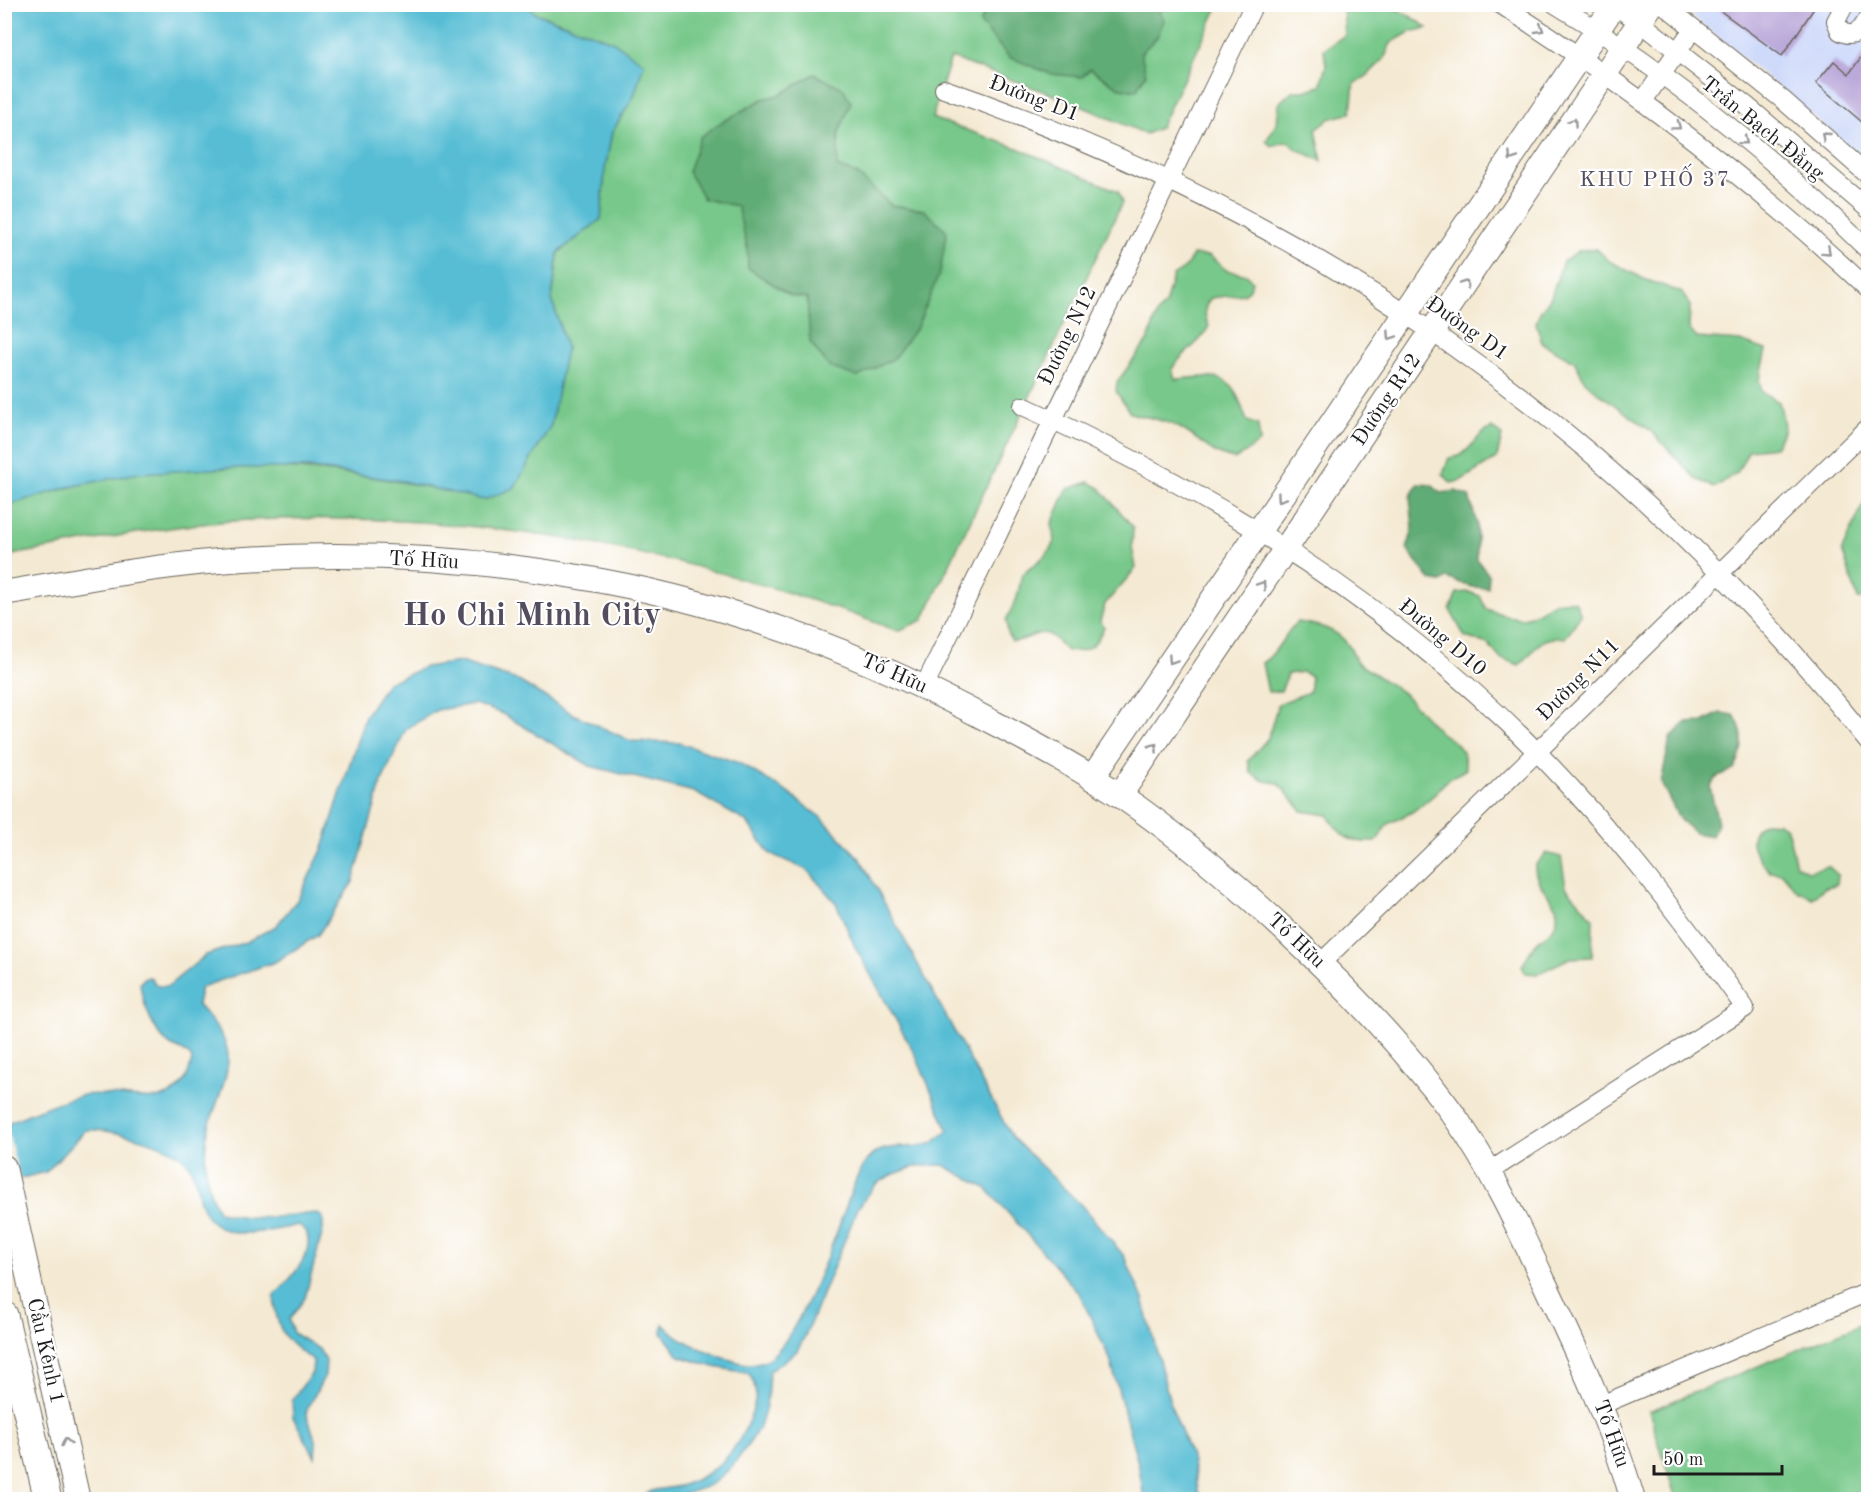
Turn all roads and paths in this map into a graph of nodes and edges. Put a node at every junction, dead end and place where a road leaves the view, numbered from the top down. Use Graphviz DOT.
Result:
graph roads {
  1 [pos="1254,4"];
  2 [pos="1500,4"];
  3 [pos="1556,4"];
  4 [pos="1663,4"];
  5 [pos="1845,4"];
  6 [pos="1614,5"];
  7 [pos="1646,13"];
  8 [pos="1869,19"];
  9 [pos="1687,24"];
  10 [pos="1597,31"];
  11 [pos="1623,48"];
  12 [pos="1677,51"];
  13 [pos="1580,56"];
  14 [pos="1654,70"];
  15 [pos="1606,73"];
  16 [pos="944,89"];
  17 [pos="1637,96"];
  18 [pos="1869,175"];
  19 [pos="1169,179"];
  20 [pos="1869,209"];
  21 [pos="1869,250"];
  22 [pos="1869,289"];
  23 [pos="1406,314"];
  24 [pos="1433,332"];
  25 [pos="1023,406"];
  26 [pos="1053,419"];
  27 [pos="1869,428"];
  28 [pos="1259,531"];
  29 [pos="1287,549"];
  30 [pos="1720,572"];
  31 [pos="4,593"];
  32 [pos="924,687"];
  33 [pos="1869,741"];
  34 [pos="1537,752"];
  35 [pos="1092,778"];
  36 [pos="1120,795"];
  37 [pos="1321,963"];
  38 [pos="4,1167"];
  39 [pos="1490,1171"];
  40 [pos="1869,1292"];
  41 [pos="4,1315"];
  42 [pos="1601,1405"];
  43 [pos="48,1500"];
  44 [pos="78,1500"];
  45 [pos="1633,1500"];
  1 -- 19 [label="street, Đường N12"];
  2 -- 13 [label="street, one-way"];
  3 -- 10 [label="street"];
  4 -- 9 [label="street, Trần Bạch Đằng"];
  5 -- 8 [label="street"];
  6 -- 7 [label="street, Trần Bạch Đằng"];
  6 -- 10 [label="main road, Đường R12"];
  7 -- 11 [label="main road, Đường R12"];
  7 -- 12 [label="street, Trần Bạch Đằng"];
  9 -- 12 [label="street"];
  18 -- 9 [label="street, Trần Bạch Đằng, one-way"];
  10 -- 11 [label="street, Trần Bạch Đằng"];
  10 -- 13 [label="main road, Đường R12"];
  11 -- 14 [label="street, Trần Bạch Đằng"];
  11 -- 15 [label="main road, Đường R12"];
  12 -- 14 [label="street"];
  12 -- 20 [label="street, Trần Bạch Đằng"];
  13 -- 15 [label="street"];
  13 -- 23 [label="main road, Đường R12, one-way"];
  14 -- 17 [label="street"];
  14 -- 21 [label="street, Trần Bạch Đằng, one-way"];
  15 -- 17 [label="street"];
  24 -- 15 [label="main road, Đường R12, one-way"];
  16 -- 19 [label="street, Đường D1"];
  17 -- 22 [label="street, one-way"];
  19 -- 23 [label="street, Đường D1"];
  19 -- 26 [label="street, Đường N12"];
  23 -- 24 [label="street, Đường D1"];
  23 -- 28 [label="main road, Đường R12, one-way"];
  24 -- 29 [label="main road, Đường R12"];
  24 -- 30 [label="street, Đường D1"];
  25 -- 26 [label="street, Đường D10"];
  26 -- 28 [label="street, Đường D10"];
  26 -- 32 [label="street, Đường N12"];
  27 -- 30 [label="street, Đường N11"];
  28 -- 29 [label="street, Đường D10"];
  28 -- 35 [label="main road, Đường R12, one-way"];
  29 -- 34 [label="street, Đường D10"];
  36 -- 29 [label="main road, Đường R12, one-way"];
  30 -- 33 [label="street, Đường D1"];
  30 -- 34 [label="street, Đường N11"];
  31 -- 32 [label="main road, Tố Hữu"];
  32 -- 35 [label="main road, Tố Hữu"];
  34 -- 37 [label="street, Đường N11"];
  34 -- 39 [label="street, Đường D10"];
  35 -- 36 [label="main road, Tố Hữu"];
  36 -- 37 [label="main road, Tố Hữu"];
  37 -- 39 [label="main road, Tố Hữu"];
  44 -- 38 [label="main road, Cầu Kênh 1, one-way"];
  39 -- 42 [label="main road, Tố Hữu"];
  40 -- 42 [label="street"];
  41 -- 43 [label="highway, Cầu Kênh 1"];
  42 -- 45 [label="main road, Tố Hữu"];
}
